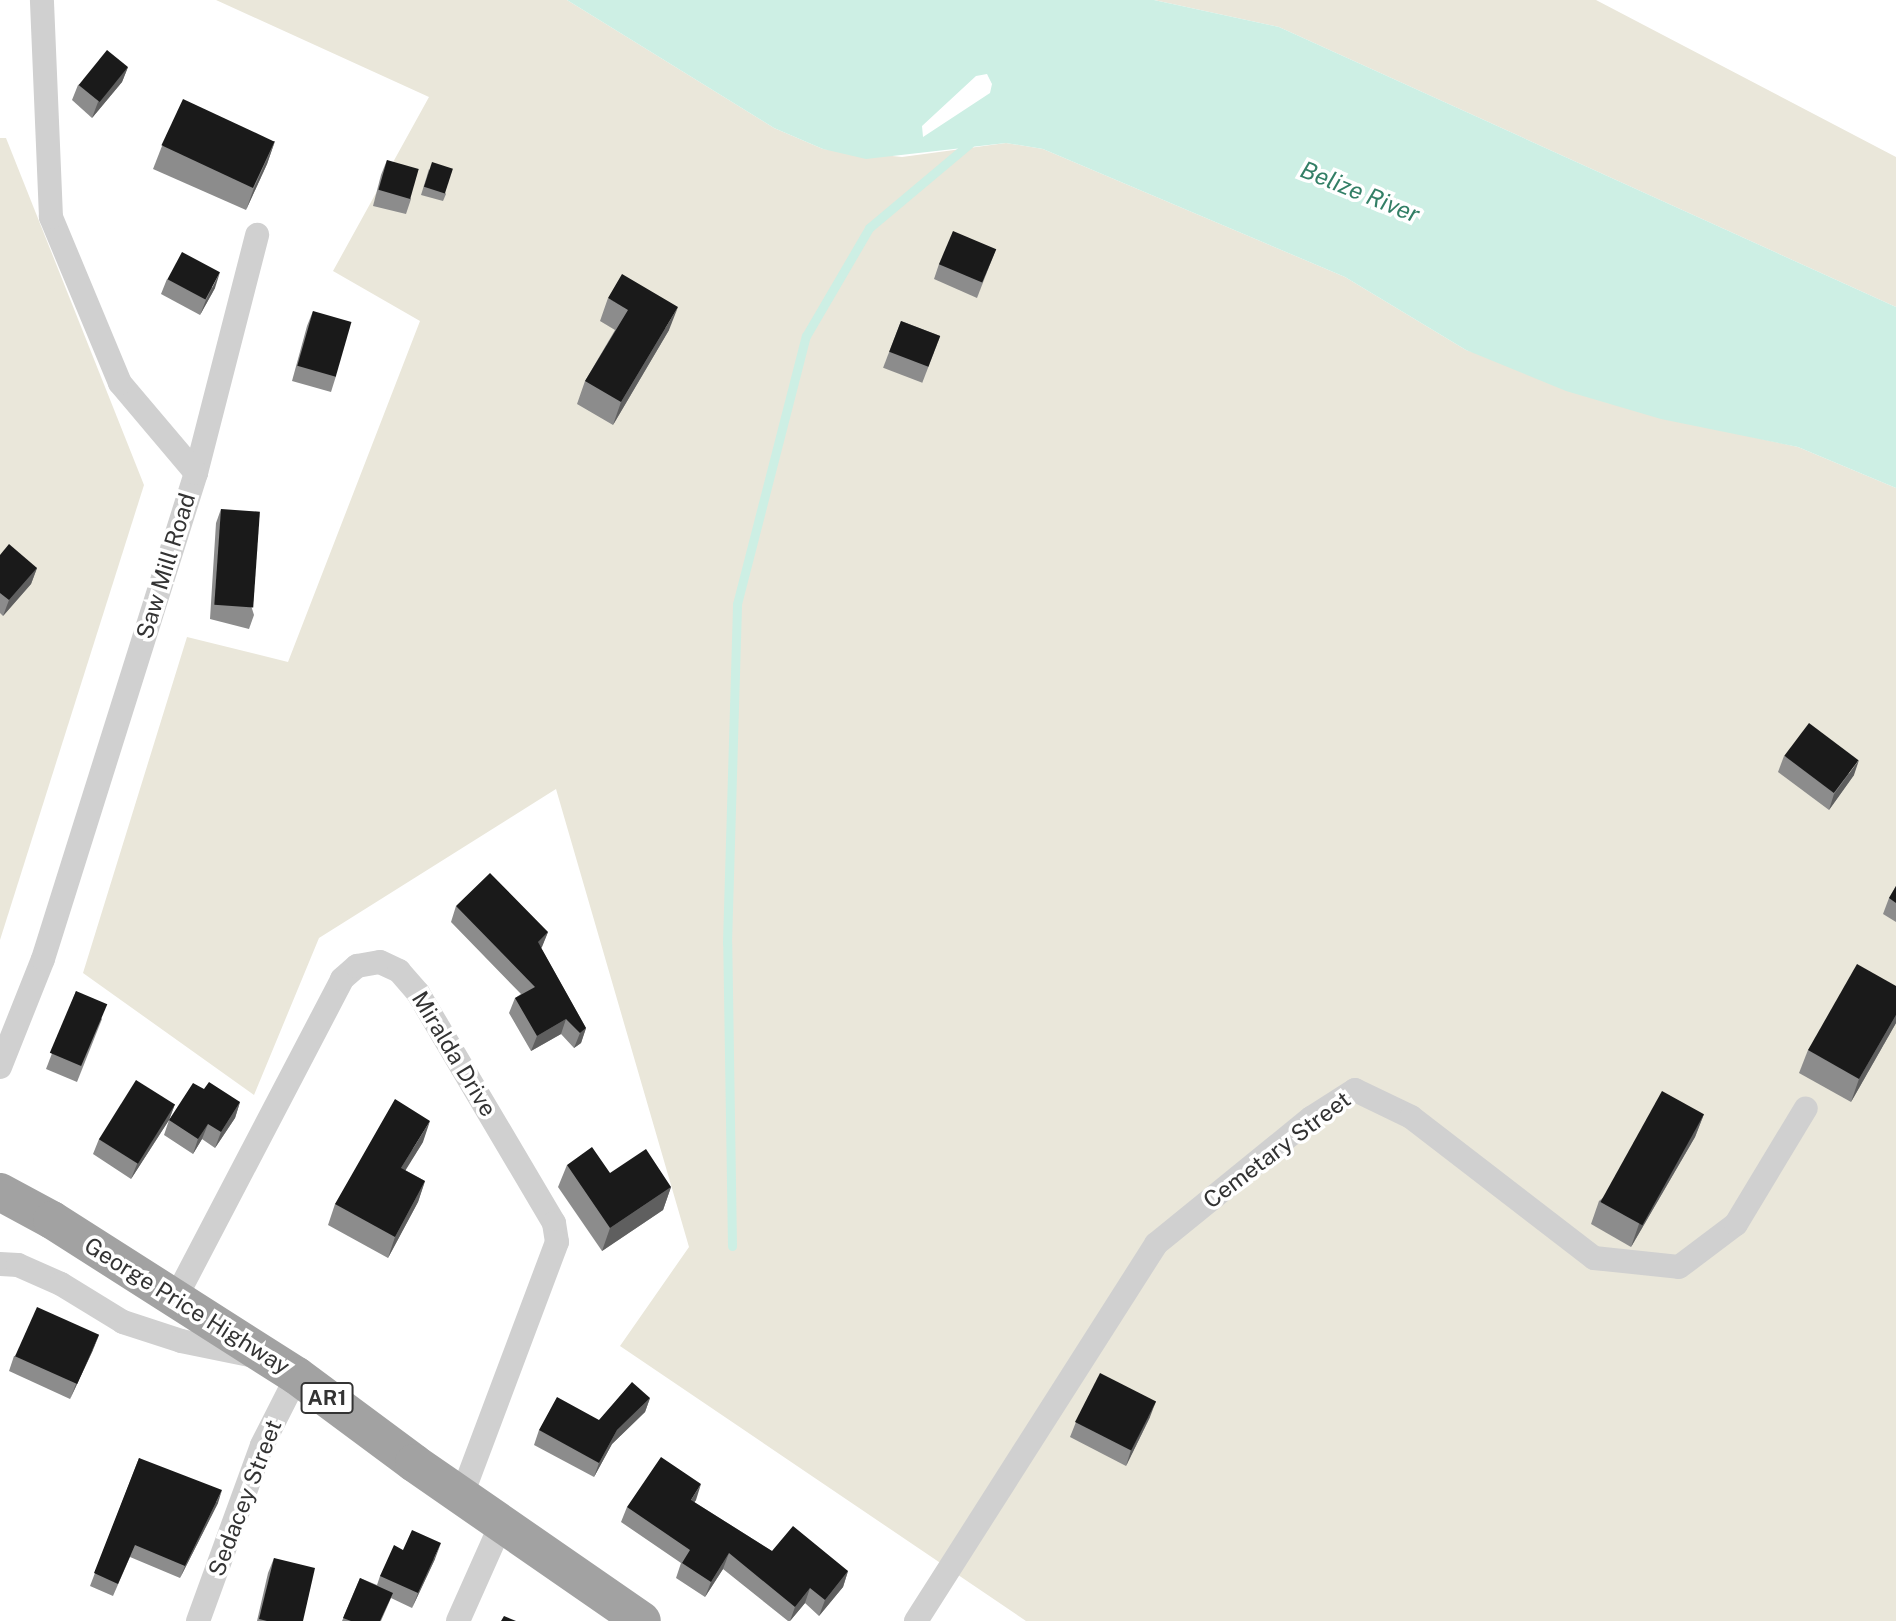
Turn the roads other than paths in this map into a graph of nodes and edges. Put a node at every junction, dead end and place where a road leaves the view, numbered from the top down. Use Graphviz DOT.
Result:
graph roads {
  1 [pos="42,0"];
  2 [pos="257,235"];
  3 [pos="196,473"];
  4 [pos="0,1067"];
  5 [pos="1806,1108"];
  6 [pos="0,1192"];
  7 [pos="0,1264"];
  8 [pos="174,1301"];
  9 [pos="284,1368"];
  10 [pos="462,1495"];
  11 [pos="502,1522"];
  12 [pos="198,1621"];
  13 [pos="458,1621"];
  14 [pos="642,1621"];
  15 [pos="916,1621"];
  1 -- 3 [label="street, Saw Mill Road"];
  2 -- 3 [label="street"];
  3 -- 4 [label="street, Saw Mill Road"];
  5 -- 15 [label="street, Cemetary Street"];
  6 -- 8 [label="highway, George Price Highway / AR1"];
  7 -- 9 [label="street"];
  8 -- 9 [label="highway, George Price Highway / AR1"];
  8 -- 10 [label="street, Miralda Drive"];
  9 -- 10 [label="highway, George Price Highway / AR1"];
  9 -- 12 [label="street, Sedacey Street"];
  10 -- 11 [label="highway, George Price Highway / AR1"];
  11 -- 13 [label="street"];
  11 -- 14 [label="highway, George Price Highway / AR1"];
}
